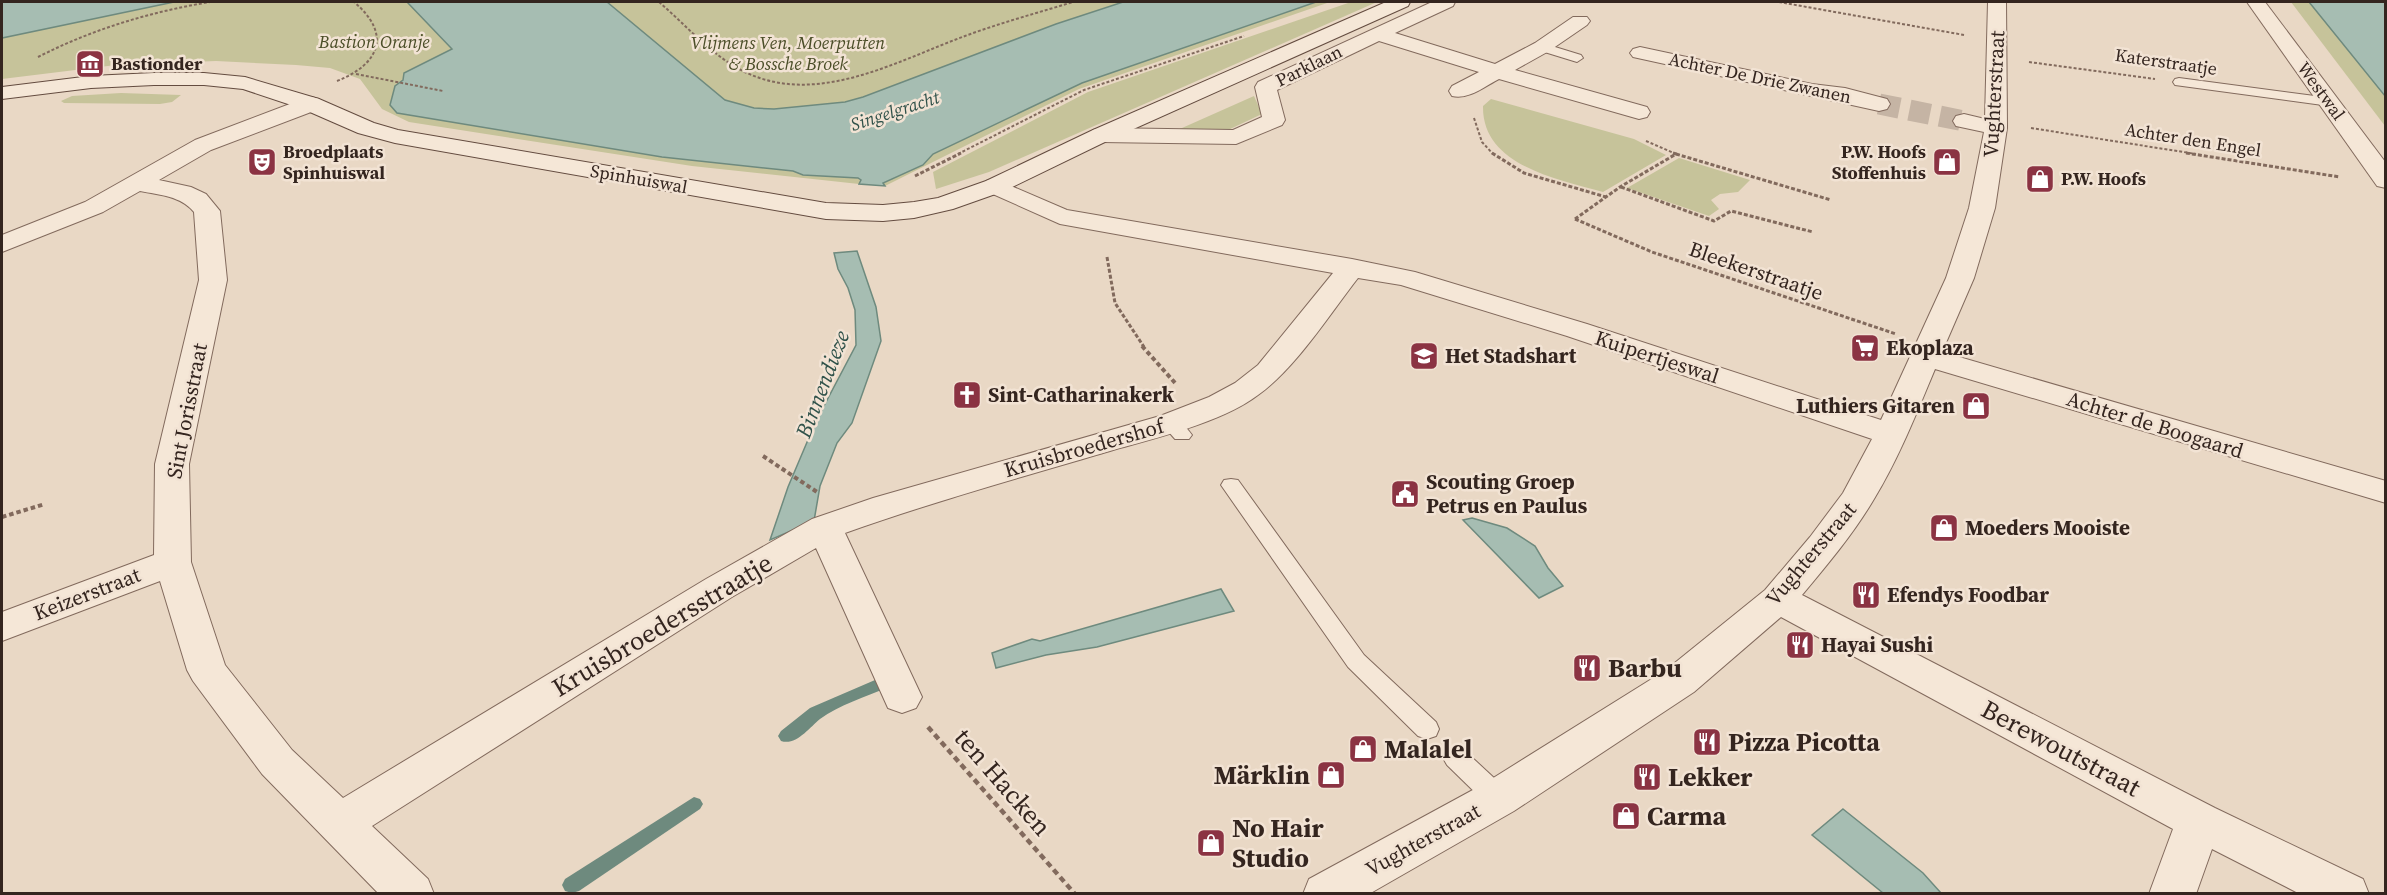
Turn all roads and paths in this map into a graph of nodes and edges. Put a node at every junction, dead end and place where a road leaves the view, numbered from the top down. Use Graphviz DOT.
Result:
graph roads {
  1 [pos="210,2"];
  2 [pos="354,2"];
  3 [pos="658,2"];
  4 [pos="1073,2"];
  5 [pos="1401,2"];
  6 [pos="1446,2"];
  7 [pos="1779,2"];
  8 [pos="1996,2"];
  9 [pos="2256,2"];
  10 [pos="1580,21"];
  11 [pos="1253,32"];
  12 [pos="1376,34"];
  13 [pos="1542,47"];
  14 [pos="1998,49"];
  15 [pos="1640,53"];
  16 [pos="1577,58"];
  17 [pos="1496,71"];
  18 [pos="355,74"];
  19 [pos="2180,82"];
  20 [pos="328,83"];
  21 [pos="443,91"];
  22 [pos="1460,91"];
  23 [pos="4,93"];
  24 [pos="300,100"];
  25 [pos="2330,102"];
  26 [pos="1879,104"];
  27 [pos="1639,112"];
  28 [pos="1964,121"];
  29 [pos="1996,125"];
  30 [pos="1101,135"];
  31 [pos="1637,137"];
  32 [pos="1676,154"];
  33 [pos="2342,177"];
  34 [pos="907,180"];
  35 [pos="2385,181"];
  36 [pos="137,183"];
  37 [pos="995,186"];
  38 [pos="1620,187"];
  39 [pos="1606,197"];
  40 [pos="1831,201"];
  41 [pos="1100,224"];
  42 [pos="1813,232"];
  43 [pos="4,241"];
  44 [pos="1352,267"];
  45 [pos="1928,351"];
  46 [pos="1177,429"];
  47 [pos="1891,434"];
  48 [pos="763,456"];
  49 [pos="1231,485"];
  50 [pos="2385,492"];
  51 [pos="45,504"];
  52 [pos="823,510"];
  53 [pos="2,517"];
  54 [pos="173,562"];
  55 [pos="1778,599"];
  56 [pos="2,627"];
  57 [pos="902,697"];
  58 [pos="1426,729"];
  59 [pos="1456,758"];
  60 [pos="1498,798"];
  61 [pos="2199,821"];
  62 [pos="341,822"];
  63 [pos="411,894"];
  64 [pos="1075,894"];
  65 [pos="1326,894"];
  66 [pos="2172,894"];
  67 [pos="2346,894"];
  1 -- 23 [label="path"];
  2 -- 18 [label="path"];
  3 -- 4 [label="path"];
  5 -- 30 [label="street, Parklaan"];
  6 -- 12 [label="street, Parklaan"];
  7 -- 14 [label="path, Katerstraatje"];
  8 -- 14 [label="street, Vughterstraat"];
  9 -- 25 [label="street, Westwal"];
  10 -- 13 [label="street"];
  11 -- 34 [label="path"];
  12 -- 17 [label="street"];
  12 -- 30 [label="street, Parklaan"];
  13 -- 16 [label="lane"];
  13 -- 17 [label="street"];
  14 -- 19 [label="path, Katerstraatje"];
  14 -- 29 [label="street, Vughterstraat"];
  15 -- 26 [label="street, Achter De Drie Zwanen"];
  17 -- 22 [label="street"];
  17 -- 27 [label="street"];
  18 -- 20 [label="path"];
  18 -- 21 [label="path"];
  19 -- 25 [label="lane, Katerstraatje"];
  22 -- 39 [label="path"];
  23 -- 24 [label="street, Spinhuiswal"];
  24 -- 36 [label="street"];
  24 -- 37 [label="street, Spinhuiswal"];
  25 -- 35 [label="street, Westwal"];
  28 -- 29 [label="street"];
  29 -- 33 [label="path, Achter den Engel"];
  29 -- 45 [label="street, Vughterstraat"];
  30 -- 37 [label="street, Parklaan"];
  31 -- 32 [label="path"];
  32 -- 38 [label="path"];
  32 -- 40 [label="path"];
  36 -- 43 [label="street"];
  36 -- 54 [label="street, Sint Jorisstraat"];
  37 -- 41 [label="street"];
  38 -- 39 [label="path"];
  38 -- 42 [label="path"];
  39 -- 45 [label="path, Bleekerstraatje"];
  41 -- 44 [label="street"];
  41 -- 46 [label="path"];
  44 -- 46 [label="street, Kruisbroedershof"];
  44 -- 47 [label="street, Kuipertjeswal"];
  45 -- 47 [label="street, Vughterstraat"];
  45 -- 50 [label="street, Achter de Boogaard"];
  46 -- 52 [label="street, Kruisbroedershof"];
  47 -- 55 [label="street, Vughterstraat"];
  48 -- 52 [label="path"];
  49 -- 58 [label="lane"];
  51 -- 53 [label="path"];
  52 -- 57 [label="street"];
  52 -- 62 [label="street, Kruisbroedersstraatje"];
  54 -- 56 [label="street, Keizerstraat"];
  54 -- 62 [label="street, Sint Jorisstraat"];
  55 -- 60 [label="street, Vughterstraat"];
  55 -- 61 [label="street, Berewoutstraat"];
  57 -- 64 [label="path, ten Hacken"];
  59 -- 60 [label="lane"];
  60 -- 65 [label="street, Vughterstraat"];
  61 -- 66 [label="street"];
  61 -- 67 [label="street, Berewoutstraat"];
  62 -- 63 [label="street, Sint Jorisstraat"];
}
